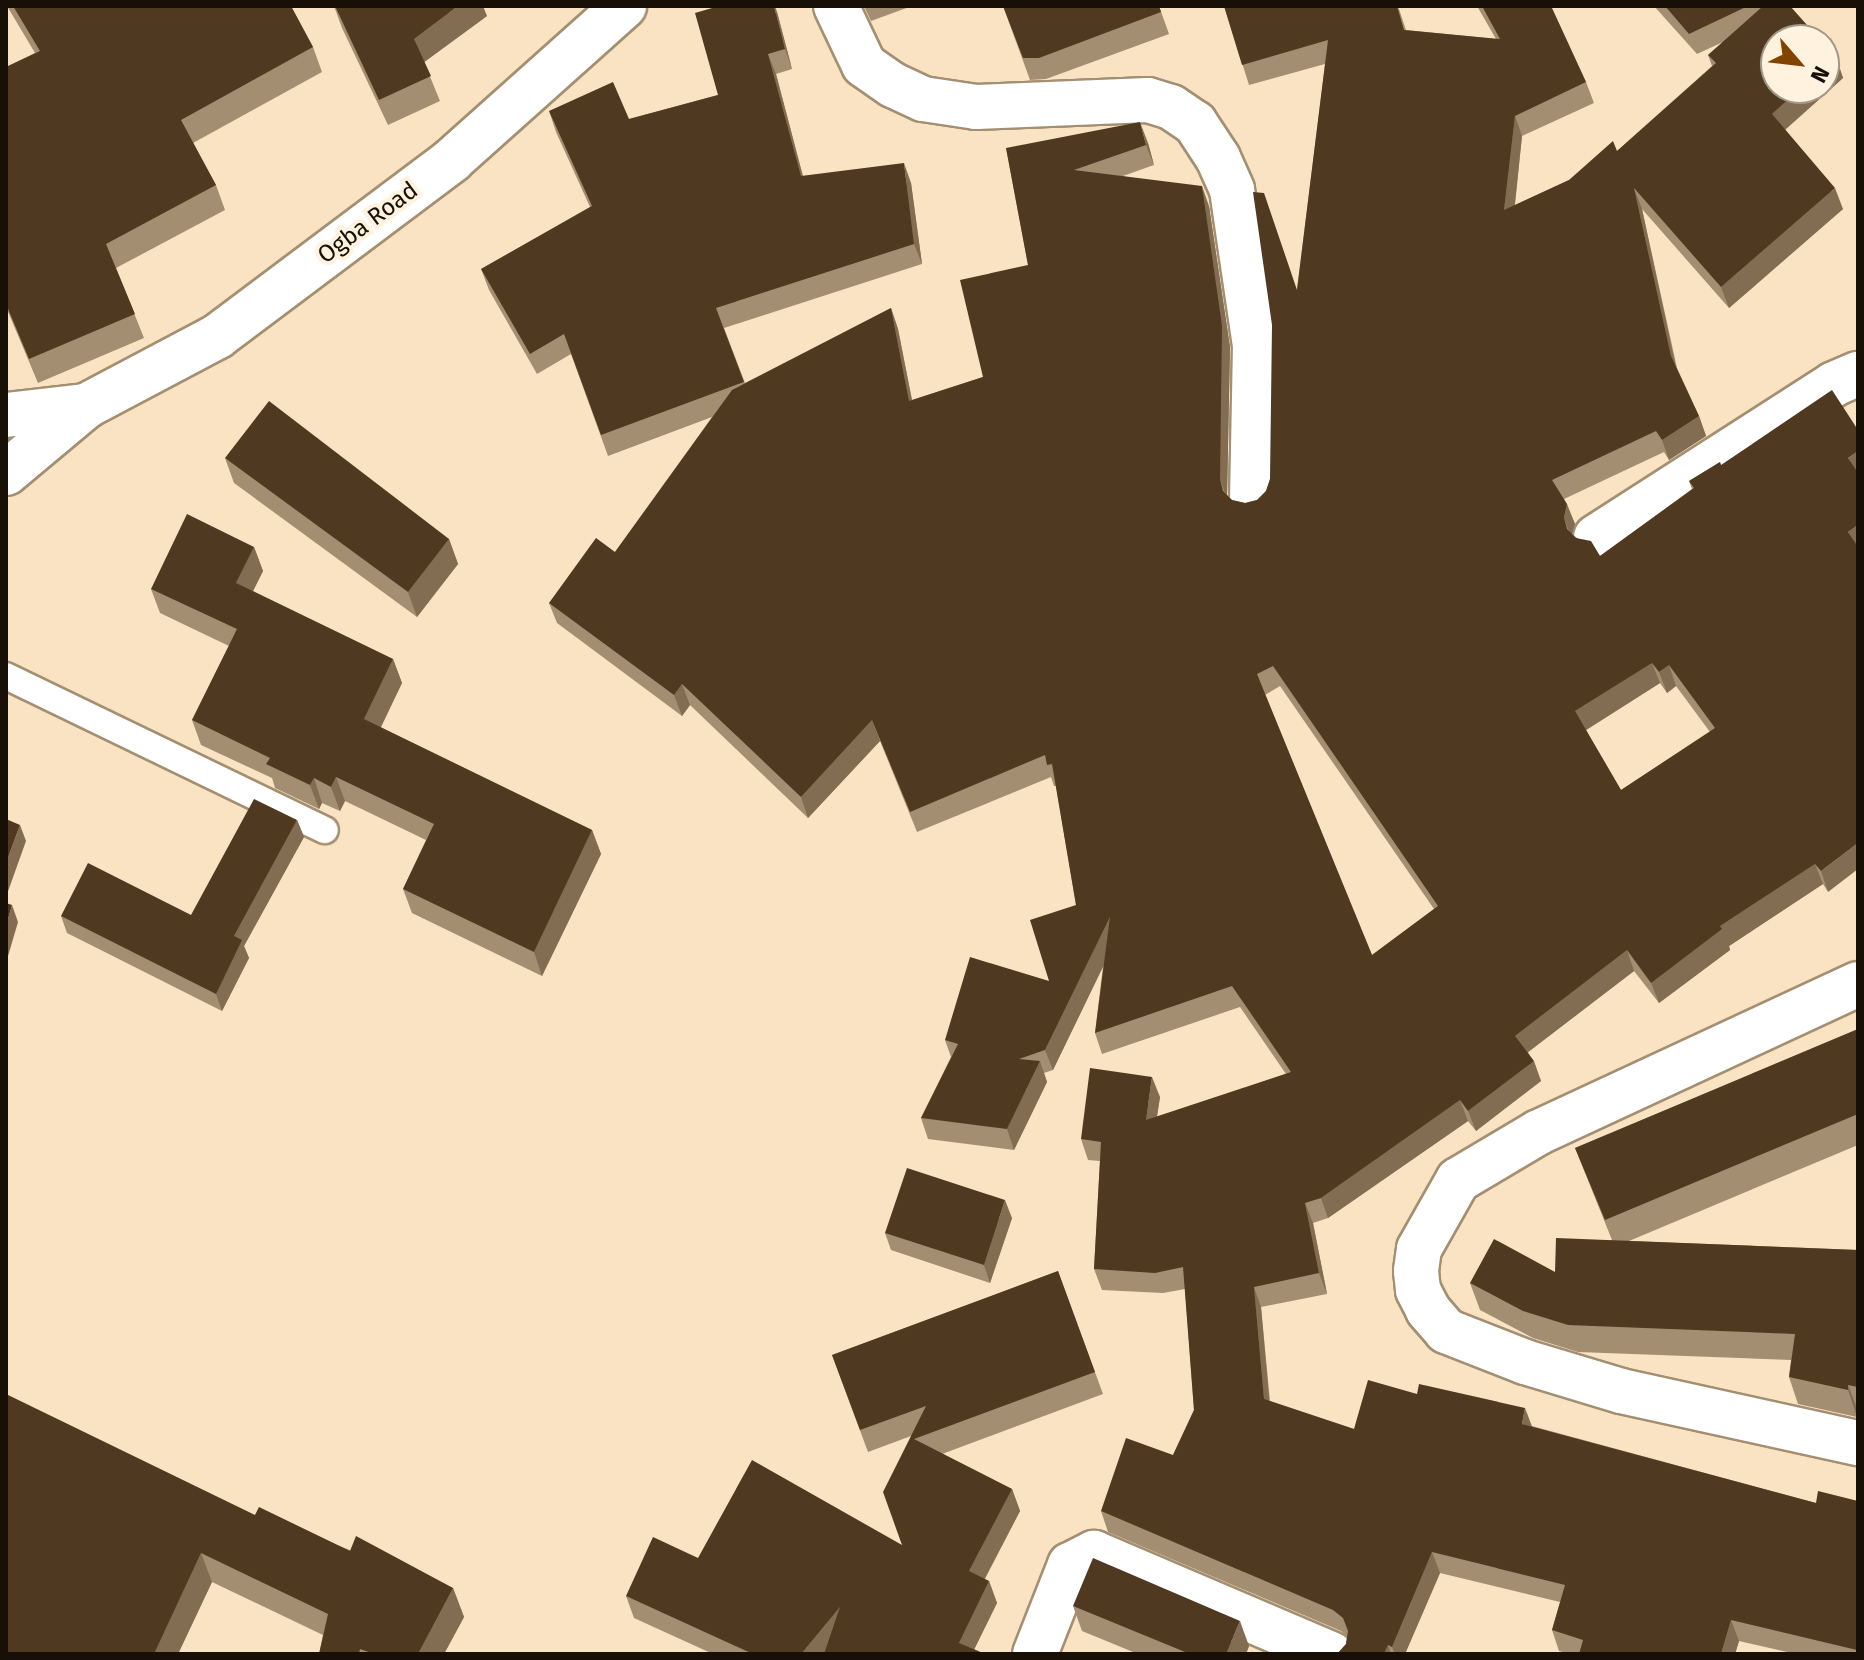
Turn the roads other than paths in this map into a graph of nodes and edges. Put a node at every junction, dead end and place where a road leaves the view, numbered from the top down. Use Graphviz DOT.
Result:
graph roads {
  1 [pos="624,6"];
  2 [pos="836,6"];
  3 [pos="1858,374"];
  4 [pos="86,406"];
  5 [pos="6,415"];
  6 [pos="6,473"];
  7 [pos="1252,499"];
  8 [pos="1596,537"];
  9 [pos="6,676"];
  10 [pos="325,830"];
  11 [pos="1858,984"];
  12 [pos="1858,1443"];
  13 [pos="1035,1654"];
  14 [pos="1331,1654"];
  1 -- 4 [label="street, Ogba Road"];
  2 -- 7 [label="street"];
  3 -- 8 [label="street"];
  4 -- 5 [label="street, Ogba Road"];
  4 -- 6 [label="street, Ogba Road"];
  9 -- 10 [label="lane"];
  11 -- 12 [label="street"];
  13 -- 14 [label="street"];
}
